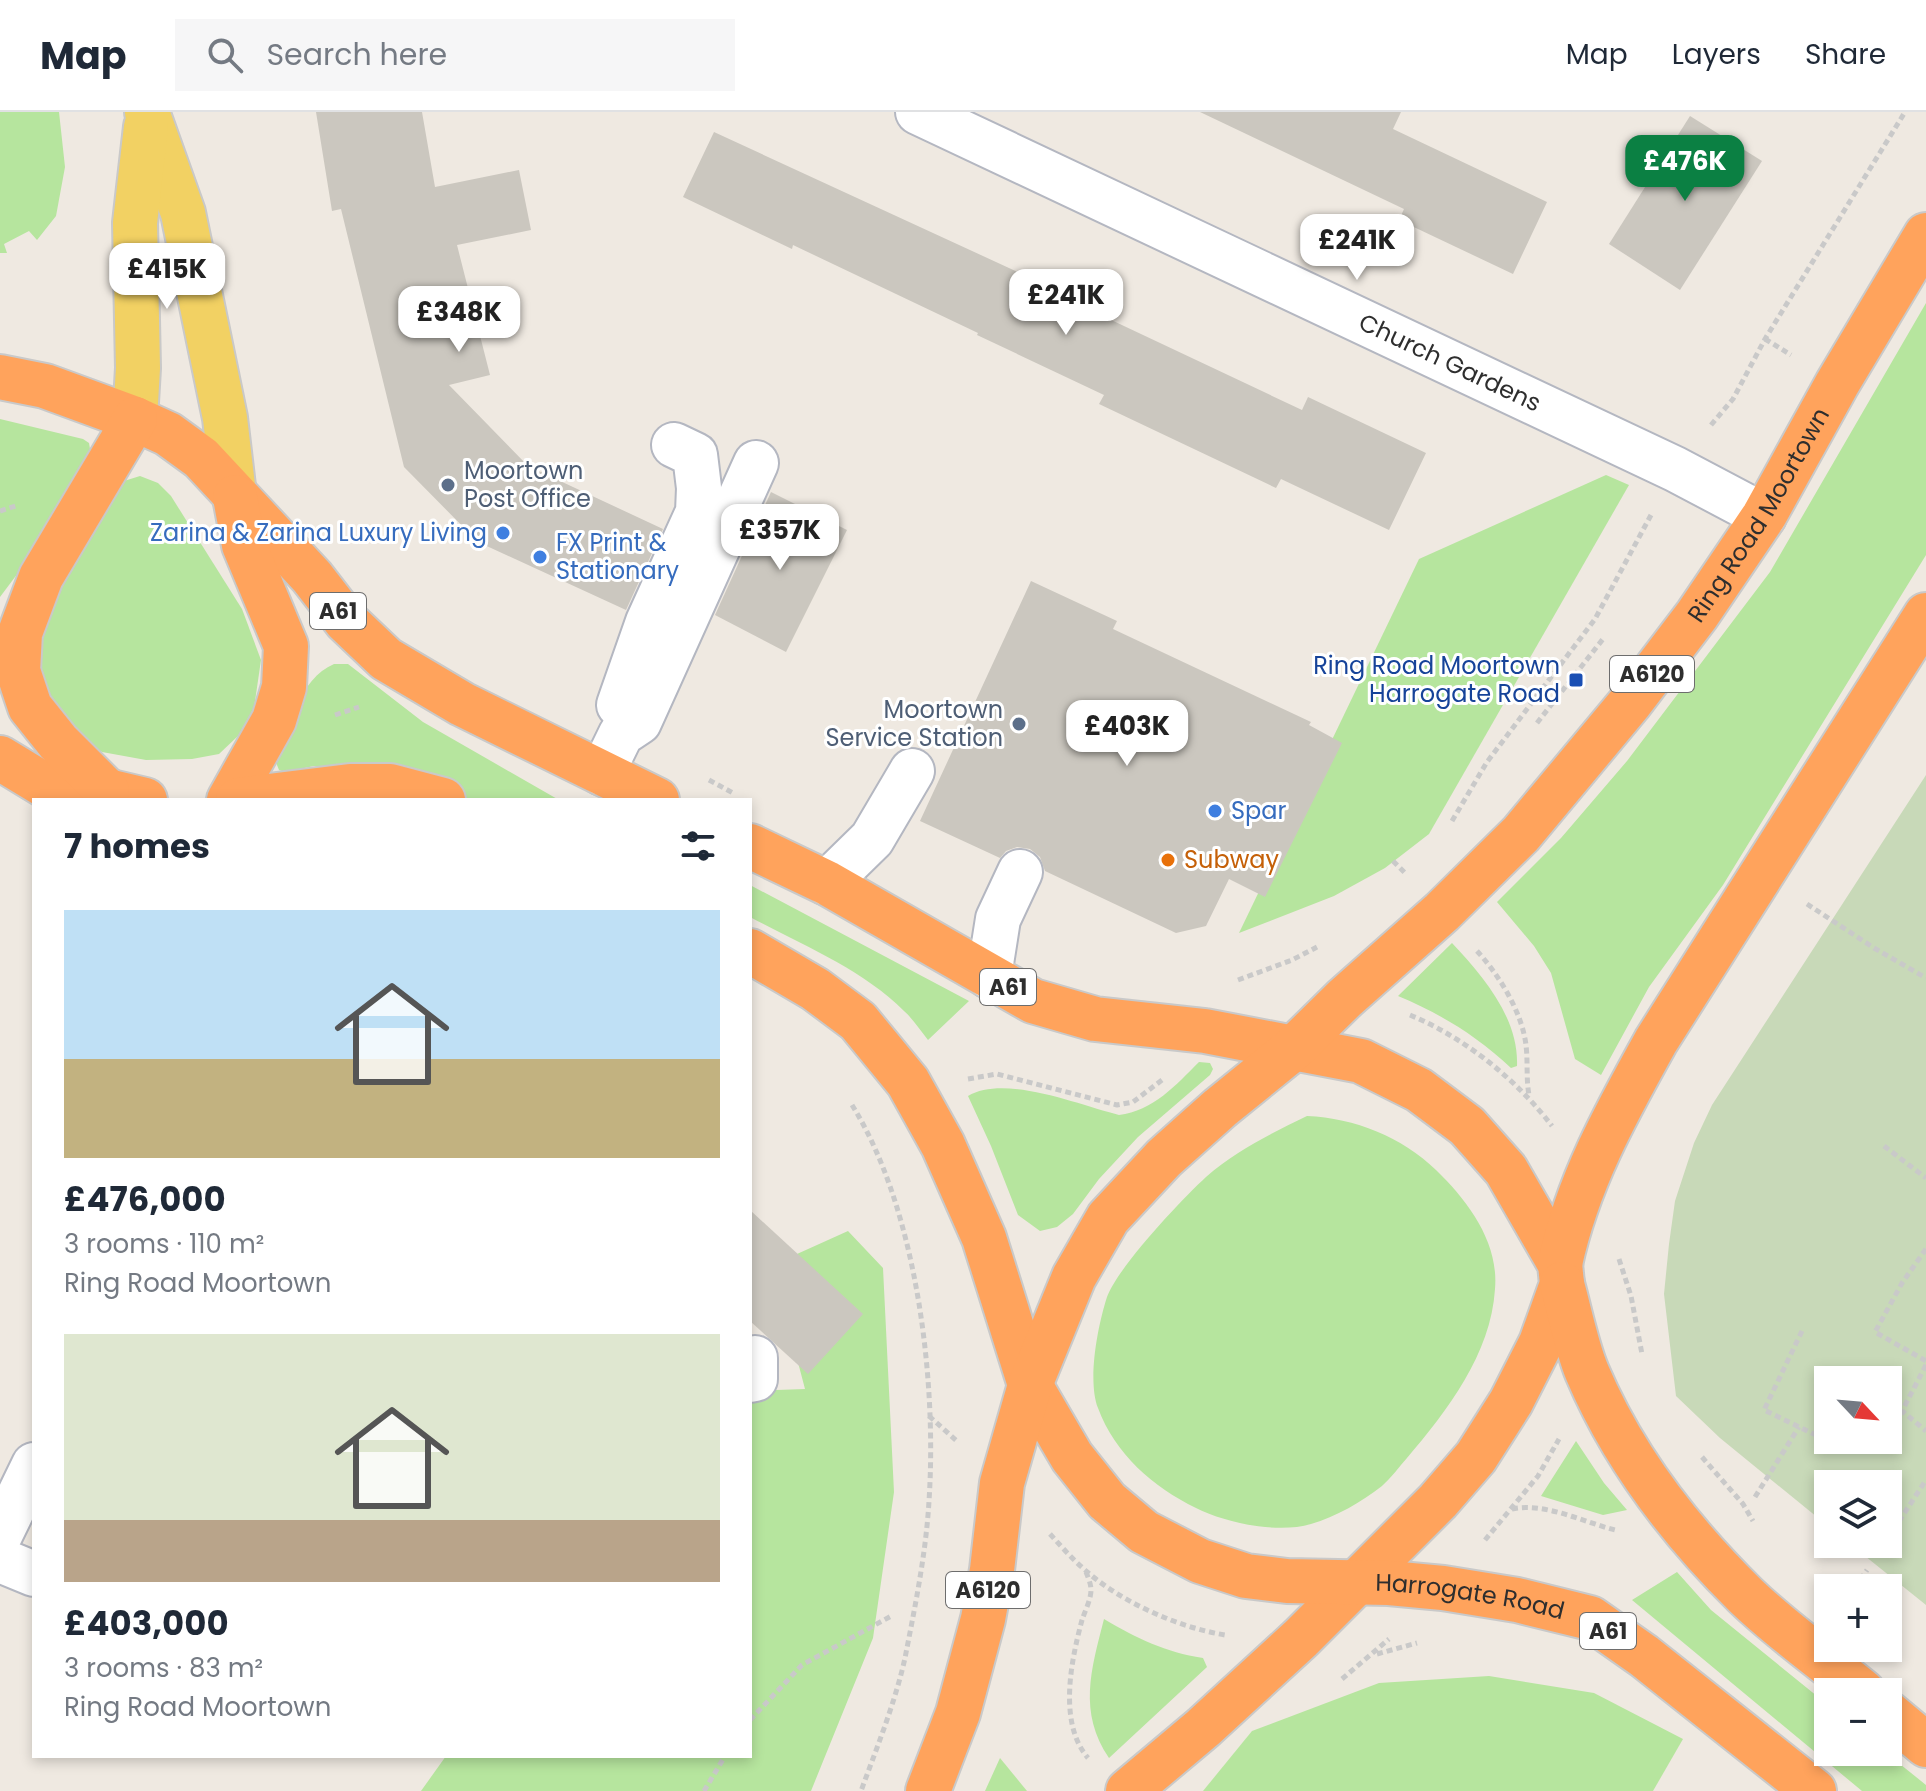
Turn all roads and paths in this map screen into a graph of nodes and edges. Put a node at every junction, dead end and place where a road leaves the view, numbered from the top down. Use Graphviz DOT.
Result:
graph roads {
  1 [pos="918,112"];
  2 [pos="1905,112"];
  3 [pos="147,114"];
  4 [pos="1926,235"];
  5 [pos="0,377"];
  6 [pos="135,419"];
  7 [pos="674,445"];
  8 [pos="756,463"];
  9 [pos="1675,469"];
  10 [pos="234,495"];
  11 [pos="1764,516"];
  12 [pos="1926,615"];
  13 [pos="364,707"];
  14 [pos="330,720"];
  15 [pos="621,734"];
  16 [pos="0,758"];
  17 [pos="912,771"];
  18 [pos="602,773"];
  19 [pos="126,796"];
  20 [pos="230,798"];
  21 [pos="252,798"];
  22 [pos="435,798"];
  23 [pos="653,798"];
  24 [pos="1447,829"];
  25 [pos="752,847"];
  26 [pos="1416,863"];
  27 [pos="1020,872"];
  28 [pos="827,883"];
  29 [pos="1395,884"];
  30 [pos="1806,903"];
  31 [pos="1329,940"];
  32 [pos="1470,943"];
  33 [pos="752,952"];
  34 [pos="1264,971"];
  35 [pos="989,976"];
  36 [pos="1926,978"];
  37 [pos="1399,1010"];
  38 [pos="1294,1048"];
  39 [pos="1172,1070"];
  40 [pos="958,1084"];
  41 [pos="1529,1096"];
  42 [pos="851,1103"];
  43 [pos="1560,1136"];
  44 [pos="1884,1146"];
  45 [pos="1926,1178"];
  46 [pos="1926,1249"];
  47 [pos="1620,1262"];
  48 [pos="1561,1274"];
  49 [pos="1802,1331"];
  50 [pos="1926,1363"];
  51 [pos="1644,1364"];
  52 [pos="1030,1385"];
  53 [pos="1799,1427"];
  54 [pos="1926,1431"];
  55 [pos="1563,1433"];
  56 [pos="1814,1434"];
  57 [pos="1699,1455"];
  58 [pos="32,1469"];
  59 [pos="1926,1480"];
  60 [pos="1755,1497"];
  61 [pos="1512,1509"];
  62 [pos="1902,1517"];
  63 [pos="1758,1528"];
  64 [pos="1625,1529"];
  65 [pos="0,1535"];
  66 [pos="1484,1541"];
  67 [pos="0,1560"];
  68 [pos="1867,1570"];
  69 [pos="32,1573"];
  70 [pos="1864,1574"];
  71 [pos="1354,1582"];
  72 [pos="893,1615"];
  73 [pos="1235,1636"];
  74 [pos="1846,1678"];
  75 [pos="752,1718"];
  76 [pos="1902,1725"];
  77 [pos="1926,1745"];
  78 [pos="724,1758"];
  79 [pos="1091,1762"];
  80 [pos="704,1791"];
  81 [pos="861,1791"];
  82 [pos="928,1791"];
  83 [pos="1128,1791"];
  84 [pos="1814,1791"];
  1 -- 9 [label="street, Church Gardens"];
  2 -- 9 [label="path"];
  3 -- 6 [label="main road"];
  3 -- 10 [label="main road"];
  4 -- 11 [label="highway, Ring Road Moortown / A6120"];
  5 -- 6 [label="highway"];
  6 -- 10 [label="highway"];
  6 -- 19 [label="highway"];
  7 -- 15 [label="street"];
  8 -- 15 [label="street"];
  9 -- 11 [label="street, Church Gardens"];
  9 -- 24 [label="path"];
  10 -- 18 [label="highway, A61"];
  10 -- 20 [label="highway"];
  11 -- 38 [label="highway, Ring Road Moortown / A6120"];
  12 -- 48 [label="highway"];
  13 -- 14 [label="path"];
  15 -- 18 [label="street"];
  16 -- 19 [label="highway"];
  17 -- 28 [label="street"];
  18 -- 23 [label="highway, A61"];
  21 -- 22 [label="highway"];
  25 -- 28 [label="highway, A61"];
  26 -- 29 [label="path"];
  27 -- 35 [label="street"];
  28 -- 35 [label="highway, A61"];
  30 -- 36 [label="path"];
  31 -- 34 [label="path"];
  32 -- 41 [label="path"];
  33 -- 52 [label="highway, Harrogate Road"];
  35 -- 38 [label="highway, A61"];
  37 -- 41 [label="path"];
  38 -- 48 [label="highway"];
  38 -- 52 [label="highway, Ring Road Moortown"];
  39 -- 40 [label="path"];
  41 -- 43 [label="path"];
  42 -- 81 [label="path"];
  44 -- 45 [label="path"];
  46 -- 50 [label="path"];
  47 -- 51 [label="path"];
  48 -- 71 [label="highway"];
  48 -- 74 [label="highway"];
  49 -- 53 [label="path"];
  50 -- 54 [label="path"];
  52 -- 71 [label="highway, Harrogate Road"];
  52 -- 82 [label="highway, A6120"];
  53 -- 56 [label="path"];
  53 -- 60 [label="path"];
  55 -- 61 [label="path"];
  57 -- 63 [label="path"];
  58 -- 65 [label="street"];
  59 -- 62 [label="path"];
  61 -- 64 [label="path"];
  61 -- 66 [label="path"];
  67 -- 69 [label="street"];
  68 -- 70 [label="path"];
  71 -- 83 [label="highway"];
  71 -- 84 [label="highway, Harrogate Road / A61"];
  72 -- 75 [label="path"];
  73 -- 79 [label="path"];
  76 -- 77 [label="highway"];
  78 -- 80 [label="path"];
}
